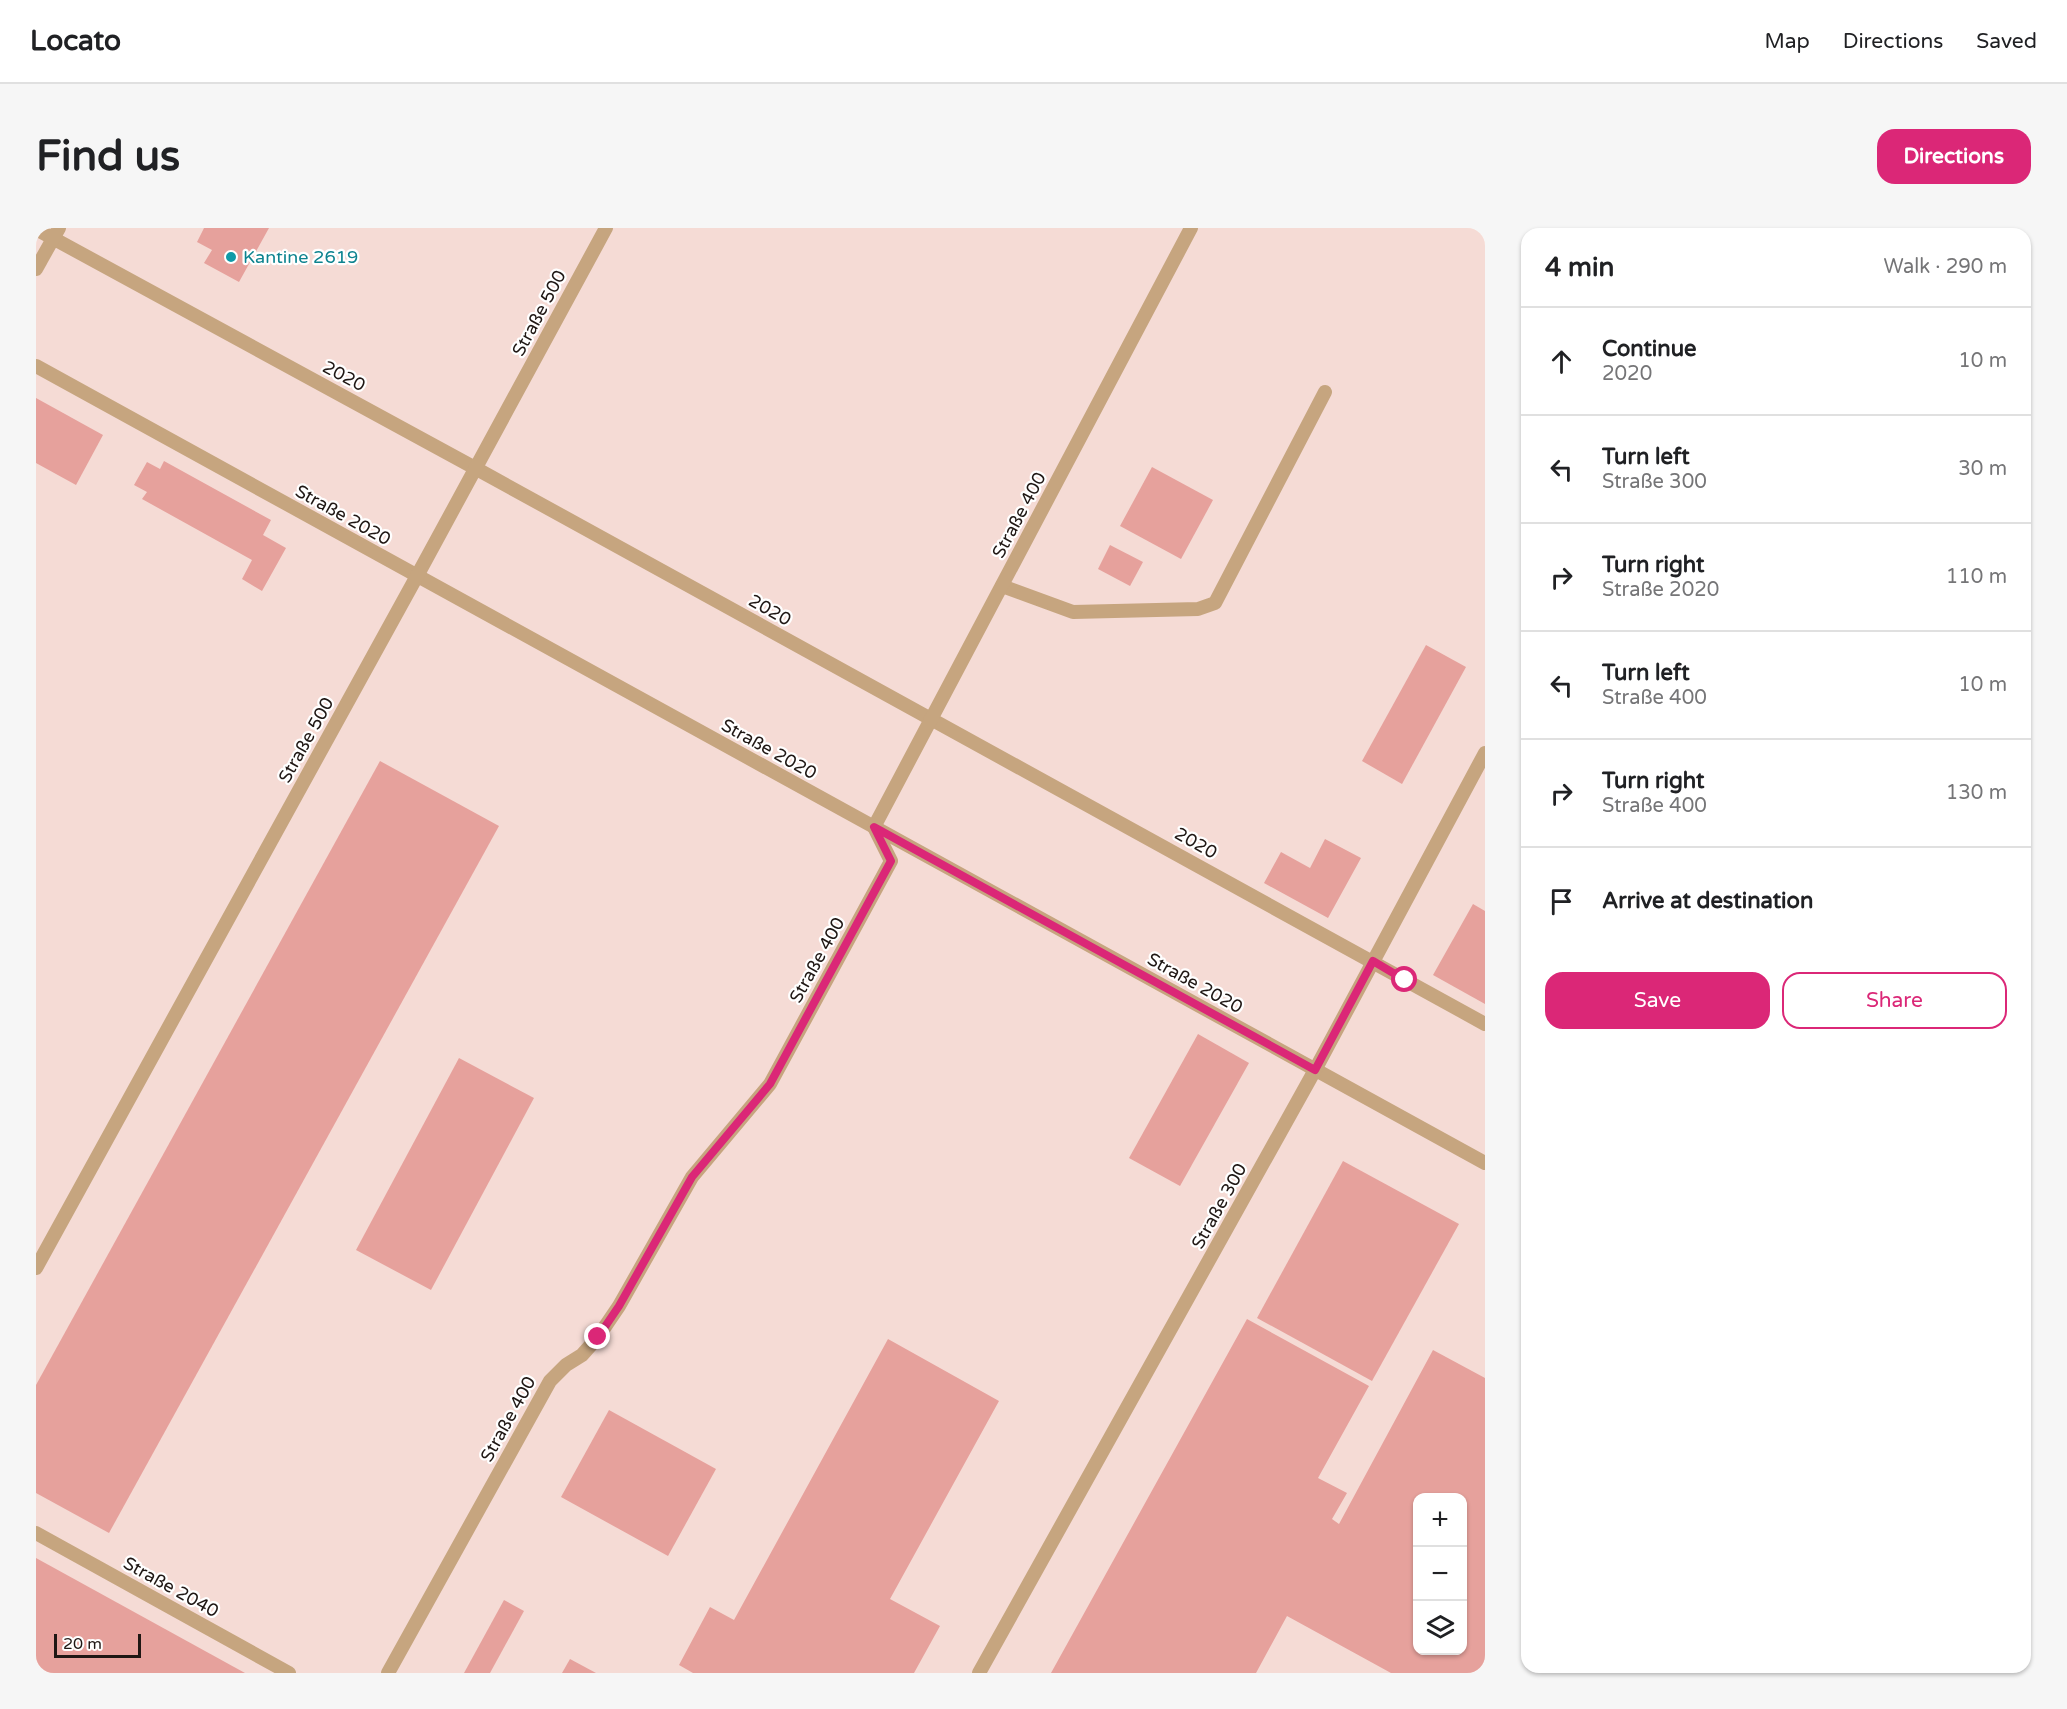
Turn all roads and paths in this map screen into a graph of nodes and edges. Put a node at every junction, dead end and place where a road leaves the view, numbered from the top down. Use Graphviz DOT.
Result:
graph roads {
  1 [pos="606,228"];
  2 [pos="1191,228"];
  3 [pos="36,229"];
  4 [pos="56,233"];
  5 [pos="36,269"];
  6 [pos="36,366"];
  7 [pos="1325,392"];
  8 [pos="476,468"];
  9 [pos="417,576"];
  10 [pos="1002,586"];
  11 [pos="931,719"];
  12 [pos="1485,753"];
  13 [pos="874,827"];
  14 [pos="1373,961"];
  15 [pos="1485,1024"];
  16 [pos="1315,1070"];
  17 [pos="1485,1163"];
  18 [pos="36,1268"];
  19 [pos="36,1533"];
  20 [pos="289,1673"];
  21 [pos="388,1673"];
  22 [pos="979,1673"];
  1 -- 8 [label="lane, Straße 500"];
  2 -- 10 [label="lane, Straße 400"];
  3 -- 4 [label="lane, 2020"];
  4 -- 5 [label="lane"];
  4 -- 8 [label="lane, 2020"];
  6 -- 9 [label="lane, Straße 2020"];
  7 -- 10 [label="lane"];
  8 -- 9 [label="lane, Straße 500"];
  8 -- 11 [label="lane, 2020"];
  9 -- 13 [label="lane, Straße 2020"];
  9 -- 18 [label="lane, Straße 500"];
  10 -- 11 [label="lane, Straße 400"];
  11 -- 13 [label="lane, Straße 400"];
  11 -- 14 [label="lane, 2020"];
  12 -- 14 [label="lane, Straße 300"];
  13 -- 16 [label="lane, Straße 2020"];
  13 -- 21 [label="lane, Straße 400"];
  14 -- 15 [label="lane, 2020"];
  14 -- 16 [label="lane, Straße 300"];
  16 -- 17 [label="lane, Straße 2020"];
  16 -- 22 [label="lane, Straße 300"];
  19 -- 20 [label="lane, Straße 2040"];
}
